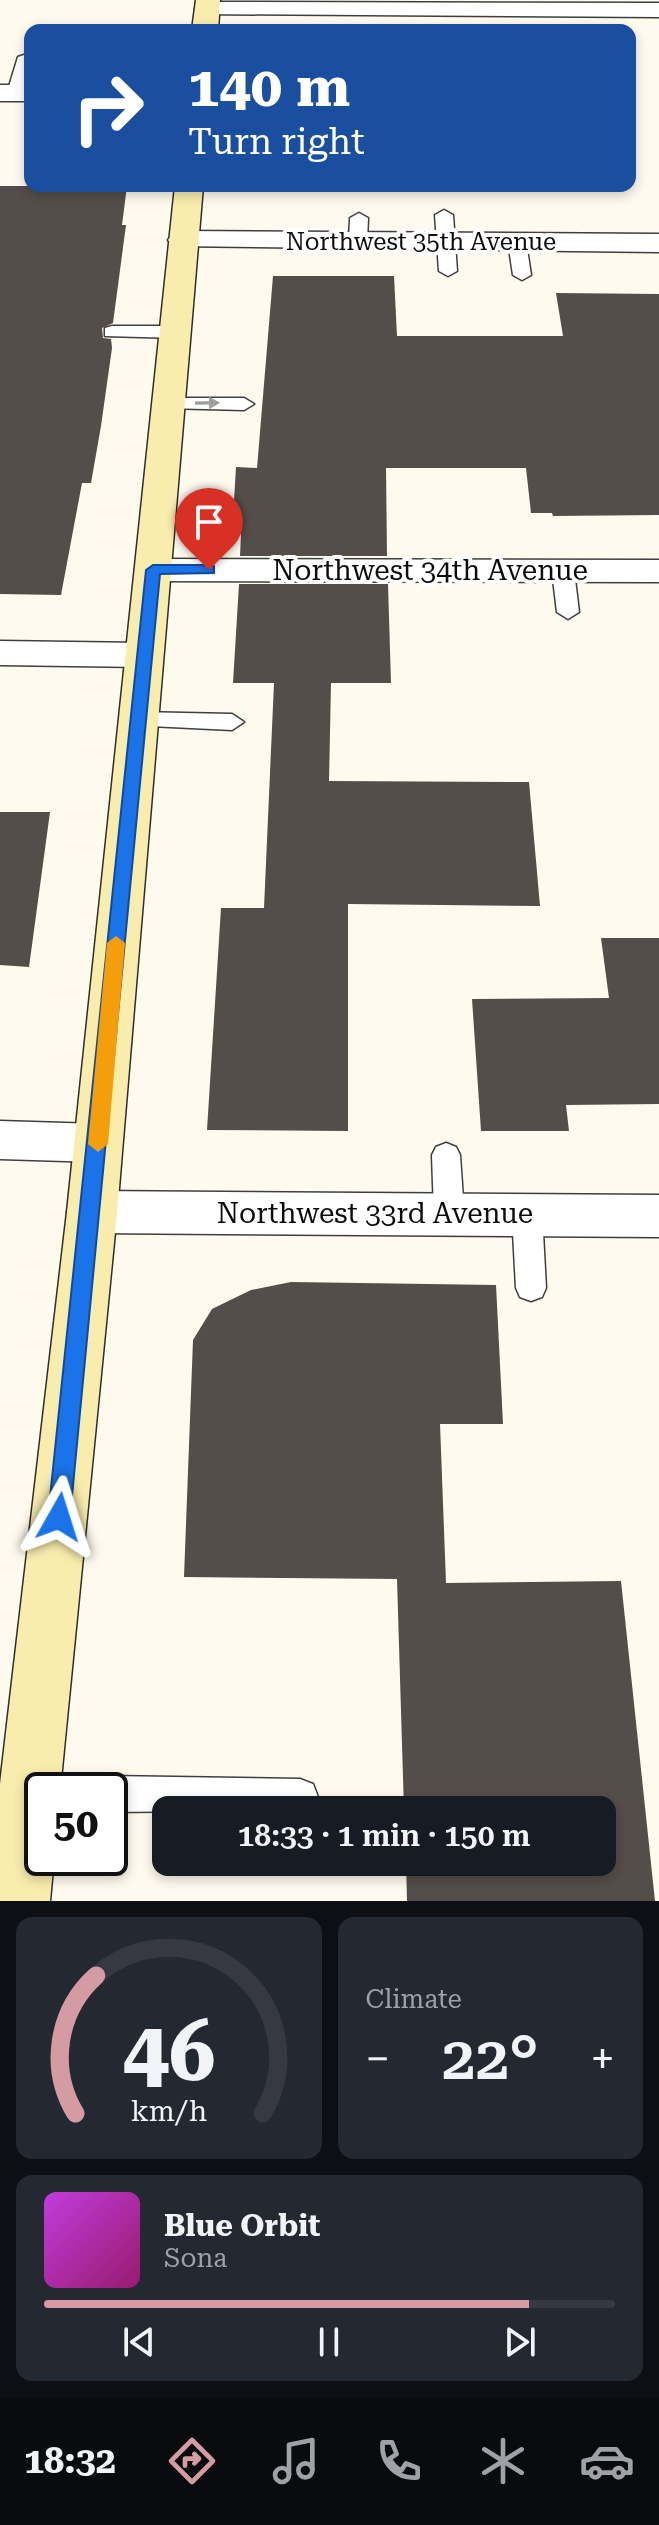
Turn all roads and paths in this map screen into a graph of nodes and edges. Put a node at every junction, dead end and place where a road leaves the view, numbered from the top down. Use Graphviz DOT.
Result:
graph roads {
  1 [pos="462,5"];
  2 [pos="650,6"];
  3 [pos="207,13"];
  4 [pos="24,64"];
  5 [pos="15,93"];
  6 [pos="188,192"];
  7 [pos="183,240"];
  8 [pos="517,242"];
  9 [pos="659,243"];
  10 [pos="522,275"];
  11 [pos="112,332"];
  12 [pos="177,332"];
  13 [pos="171,404"];
  14 [pos="244,404"];
  15 [pos="153,570"];
  16 [pos="563,571"];
  17 [pos="659,571"];
  18 [pos="568,612"];
  19 [pos="0,653"];
  20 [pos="143,655"];
  21 [pos="137,720"];
  22 [pos="232,722"];
  23 [pos="0,1140"];
  24 [pos="98,1143"];
  25 [pos="446,1155"];
  26 [pos="92,1212"];
  27 [pos="449,1213"];
  28 [pos="527,1214"];
  29 [pos="659,1216"];
  30 [pos="531,1288"];
  31 [pos="37,1772"];
  32 [pos="128,1794"];
  33 [pos="237,1796"];
  34 [pos="24,1863"];
  35 [pos="18,1901"];
  1 -- 2 [label="street"];
  1 -- 3 [label="street"];
  4 -- 5 [label="lane"];
  6 -- 7 [label="main road"];
  7 -- 8 [label="street, Northwest 35th Avenue"];
  7 -- 12 [label="main road"];
  8 -- 9 [label="street, Northwest 35th Avenue"];
  8 -- 10 [label="lane"];
  11 -- 12 [label="lane"];
  12 -- 13 [label="main road"];
  13 -- 14 [label="lane, one-way"];
  13 -- 15 [label="main road"];
  15 -- 16 [label="street, Northwest 34th Avenue"];
  15 -- 20 [label="main road"];
  16 -- 17 [label="street, Northwest 34th Avenue"];
  16 -- 18 [label="lane"];
  19 -- 20 [label="street"];
  20 -- 21 [label="main road"];
  21 -- 22 [label="lane"];
  21 -- 24 [label="main road"];
  23 -- 24 [label="street"];
  24 -- 26 [label="main road"];
  25 -- 27 [label="lane"];
  26 -- 27 [label="street, Northwest 33rd Avenue"];
  26 -- 31 [label="main road"];
  27 -- 28 [label="street, Northwest 33rd Avenue"];
  28 -- 29 [label="street, Northwest 33rd Avenue"];
  28 -- 30 [label="lane"];
  32 -- 33 [label="lane"];
  34 -- 35 [label="main road"];
}
